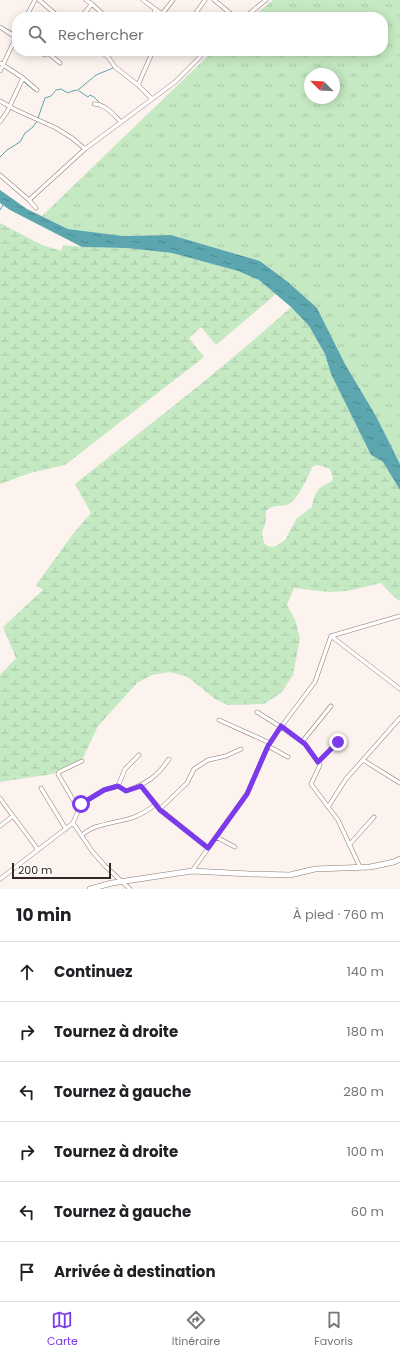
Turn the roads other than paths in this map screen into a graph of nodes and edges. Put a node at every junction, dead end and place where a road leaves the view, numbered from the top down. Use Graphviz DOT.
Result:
graph roads {
  1 [pos="35,0"];
  2 [pos="39,0"];
  3 [pos="86,0"];
  4 [pos="143,0"];
  5 [pos="173,0"];
  6 [pos="205,0"];
  7 [pos="214,0"];
  8 [pos="266,0"];
  9 [pos="92,4"];
  10 [pos="155,10"];
  11 [pos="29,12"];
  12 [pos="52,12"];
  13 [pos="85,12"];
  14 [pos="101,12"];
  15 [pos="158,12"];
  16 [pos="164,12"];
  17 [pos="197,12"];
  18 [pos="229,12"];
  19 [pos="251,12"];
  20 [pos="0,27"];
  21 [pos="12,33"];
  22 [pos="12,45"];
  23 [pos="53,56"];
  24 [pos="107,56"];
  25 [pos="151,56"];
  26 [pos="197,56"];
  27 [pos="60,63"];
  28 [pos="2,64"];
  29 [pos="0,71"];
  30 [pos="23,78"];
  31 [pos="138,85"];
  32 [pos="37,90"];
  33 [pos="152,99"];
  34 [pos="0,100"];
  35 [pos="94,104"];
  36 [pos="10,106"];
  37 [pos="0,122"];
  38 [pos="121,122"];
  39 [pos="85,149"];
  40 [pos="0,175"];
  41 [pos="29,200"];
  42 [pos="36,208"];
  43 [pos="400,616"];
  44 [pos="330,636"];
  45 [pos="400,689"];
  46 [pos="330,706"];
  47 [pos="257,712"];
  48 [pos="400,719"];
  49 [pos="219,720"];
  50 [pos="281,726"];
  51 [pos="302,742"];
  52 [pos="338,742"];
  53 [pos="269,744"];
  54 [pos="241,749"];
  55 [pos="140,755"];
  56 [pos="288,757"];
  57 [pos="169,760"];
  58 [pos="363,760"];
  59 [pos="82,761"];
  60 [pos="318,762"];
  61 [pos="400,783"];
  62 [pos="118,786"];
  63 [pos="141,786"];
  64 [pos="42,788"];
  65 [pos="0,798"];
  66 [pos="155,805"];
  67 [pos="328,807"];
  68 [pos="79,810"];
  69 [pos="160,810"];
  70 [pos="13,816"];
  71 [pos="374,817"];
  72 [pos="73,823"];
  73 [pos="0,826"];
  74 [pos="66,829"];
  75 [pos="82,834"];
  76 [pos="216,837"];
  77 [pos="349,845"];
  78 [pos="235,847"];
  79 [pos="208,848"];
  80 [pos="38,850"];
  81 [pos="400,859"];
  82 [pos="360,867"];
  83 [pos="192,871"];
  84 [pos="0,879"];
  85 [pos="123,882"];
  86 [pos="90,889"];
  87 [pos="130,889"];
  1 -- 11 [label="street"];
  2 -- 12 [label="street"];
  3 -- 9 [label="street"];
  4 -- 10 [label="street"];
  5 -- 16 [label="street"];
  6 -- 17 [label="street"];
  7 -- 18 [label="street"];
  8 -- 19 [label="street"];
  9 -- 13 [label="street"];
  9 -- 14 [label="street"];
  10 -- 15 [label="street"];
  20 -- 21 [label="street"];
  22 -- 28 [label="street"];
  23 -- 27 [label="street"];
  24 -- 31 [label="street"];
  25 -- 31 [label="street"];
  26 -- 33 [label="street"];
  28 -- 29 [label="street"];
  28 -- 30 [label="street"];
  30 -- 32 [label="street"];
  30 -- 36 [label="street"];
  31 -- 33 [label="street"];
  33 -- 38 [label="street"];
  34 -- 36 [label="street"];
  35 -- 38 [label="street"];
  36 -- 37 [label="street"];
  36 -- 39 [label="street"];
  38 -- 39 [label="street"];
  39 -- 41 [label="street"];
  40 -- 41 [label="street"];
  41 -- 42 [label="street"];
  43 -- 44 [label="street"];
  44 -- 45 [label="street"];
  44 -- 50 [label="street"];
  46 -- 51 [label="street"];
  47 -- 50 [label="street"];
  48 -- 58 [label="street"];
  49 -- 53 [label="street"];
  50 -- 51 [label="street"];
  50 -- 53 [label="street"];
  51 -- 60 [label="street"];
  52 -- 60 [label="street"];
  53 -- 56 [label="street"];
  53 -- 76 [label="street"];
  54 -- 69 [label="street"];
  55 -- 62 [label="street"];
  57 -- 63 [label="street"];
  58 -- 61 [label="street"];
  58 -- 67 [label="street"];
  59 -- 68 [label="street"];
  60 -- 67 [label="street"];
  62 -- 63 [label="street"];
  62 -- 68 [label="street"];
  63 -- 66 [label="street"];
  64 -- 74 [label="street"];
  65 -- 70 [label="street"];
  66 -- 69 [label="street"];
  66 -- 75 [label="street"];
  67 -- 77 [label="street"];
  68 -- 72 [label="street"];
  69 -- 79 [label="street"];
  70 -- 73 [label="street"];
  70 -- 80 [label="street"];
  71 -- 77 [label="street"];
  72 -- 74 [label="street"];
  72 -- 75 [label="street"];
  74 -- 80 [label="street"];
  75 -- 85 [label="street"];
  76 -- 78 [label="street"];
  76 -- 79 [label="street"];
  77 -- 82 [label="street"];
  79 -- 83 [label="street"];
  80 -- 84 [label="street"];
  81 -- 82 [label="main road"];
  82 -- 83 [label="main road"];
  83 -- 85 [label="main road"];
  85 -- 86 [label="main road"];
  85 -- 87 [label="street"];
}
